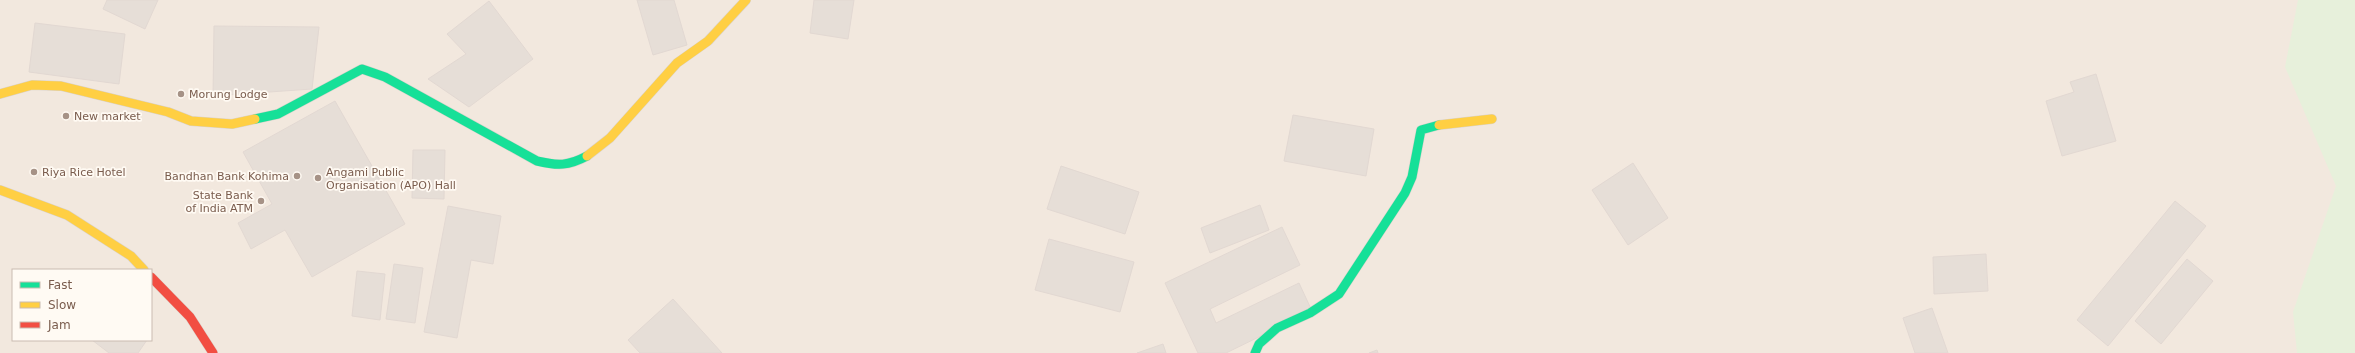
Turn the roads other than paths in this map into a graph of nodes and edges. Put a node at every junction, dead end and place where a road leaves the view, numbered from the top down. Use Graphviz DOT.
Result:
graph roads {
  1 [pos="746,0"];
  2 [pos="0,94"];
  3 [pos="1492,118"];
  4 [pos="0,190"];
  5 [pos="143,269"];
  6 [pos="152,278"];
  7 [pos="214,353"];
  8 [pos="1255,353"];
  1 -- 2 [label="main road"];
  3 -- 8 [label="main road"];
  4 -- 5 [label="main road"];
  6 -- 7 [label="main road"];
}
